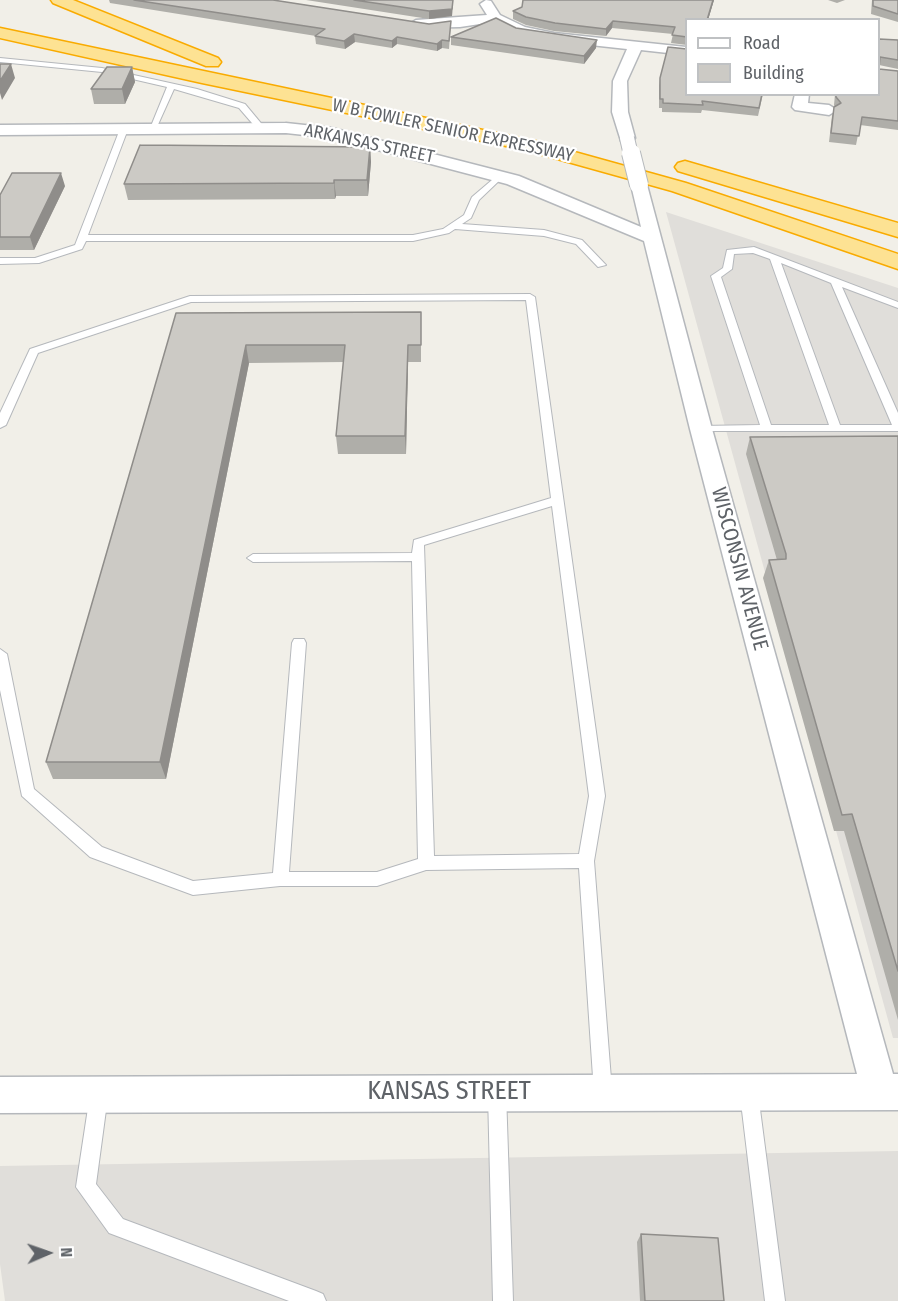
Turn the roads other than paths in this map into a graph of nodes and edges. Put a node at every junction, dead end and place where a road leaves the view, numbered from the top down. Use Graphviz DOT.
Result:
graph roads {
  1 [pos="59,0"];
  2 [pos="488,0"];
  3 [pos="0,18"];
  4 [pos="495,18"];
  5 [pos="402,23"];
  6 [pos="0,33"];
  7 [pos="636,45"];
  8 [pos="685,51"];
  9 [pos="0,60"];
  10 [pos="212,62"];
  11 [pos="233,66"];
  12 [pos="171,86"];
  13 [pos="802,96"];
  14 [pos="455,110"];
  15 [pos="829,110"];
  16 [pos="261,128"];
  17 [pos="124,129"];
  18 [pos="152,129"];
  19 [pos="0,130"];
  20 [pos="567,136"];
  21 [pos="619,142"];
  22 [pos="499,176"];
  23 [pos="454,226"];
  24 [pos="898,230"];
  25 [pos="82,238"];
  26 [pos="652,238"];
  27 [pos="774,258"];
  28 [pos="0,261"];
  29 [pos="898,262"];
  30 [pos="601,265"];
  31 [pos="835,281"];
  32 [pos="898,305"];
  33 [pos="0,425"];
  34 [pos="898,427"];
  35 [pos="766,428"];
  36 [pos="701,429"];
  37 [pos="836,429"];
  38 [pos="557,500"];
  39 [pos="418,556"];
  40 [pos="253,558"];
  41 [pos="299,643"];
  42 [pos="0,654"];
  43 [pos="586,861"];
  44 [pos="426,863"];
  45 [pos="280,879"];
  46 [pos="497,1092"];
  47 [pos="603,1092"];
  48 [pos="749,1092"];
  49 [pos="889,1092"];
  50 [pos="99,1094"];
  51 [pos="0,1095"];
  52 [pos="316,1301"];
  53 [pos="503,1301"];
  54 [pos="775,1301"];
  1 -- 10 [label="highway"];
  2 -- 4 [label="street"];
  3 -- 10 [label="highway"];
  4 -- 5 [label="street"];
  4 -- 7 [label="street"];
  6 -- 29 [label="highway, W B FOWLER SENIOR EXPRESSWAY"];
  7 -- 8 [label="street"];
  7 -- 21 [label="street, WISCONSIN AVENUE"];
  9 -- 12 [label="lane"];
  10 -- 11 [label="highway"];
  12 -- 16 [label="lane"];
  12 -- 18 [label="lane"];
  13 -- 15 [label="street"];
  14 -- 20 [label="highway, W B FOWLER SENIOR EXPRESSWAY"];
  16 -- 18 [label="street, ARKANSAS STREET"];
  16 -- 22 [label="street, ARKANSAS STREET"];
  17 -- 18 [label="street, ARKANSAS STREET"];
  17 -- 19 [label="street, ARKANSAS STREET"];
  17 -- 25 [label="lane"];
  21 -- 24 [label="highway"];
  21 -- 26 [label="street, WISCONSIN AVENUE, bridge"];
  22 -- 23 [label="lane"];
  22 -- 26 [label="street, ARKANSAS STREET"];
  23 -- 25 [label="lane"];
  23 -- 30 [label="lane"];
  25 -- 28 [label="lane"];
  26 -- 36 [label="street, WISCONSIN AVENUE"];
  27 -- 31 [label="lane"];
  27 -- 35 [label="lane"];
  27 -- 37 [label="lane"];
  31 -- 32 [label="lane"];
  31 -- 34 [label="lane"];
  33 -- 38 [label="lane"];
  34 -- 37 [label="lane"];
  35 -- 36 [label="lane"];
  35 -- 37 [label="lane"];
  36 -- 49 [label="street, WISCONSIN AVENUE"];
  38 -- 39 [label="lane"];
  38 -- 43 [label="lane"];
  39 -- 40 [label="lane"];
  39 -- 44 [label="lane"];
  41 -- 45 [label="lane"];
  42 -- 45 [label="lane"];
  43 -- 44 [label="lane"];
  43 -- 47 [label="lane"];
  44 -- 45 [label="lane"];
  46 -- 47 [label="street, KANSAS STREET"];
  46 -- 50 [label="street, KANSAS STREET"];
  46 -- 53 [label="lane"];
  47 -- 48 [label="street, KANSAS STREET"];
  48 -- 49 [label="street, KANSAS STREET"];
  48 -- 54 [label="lane"];
  50 -- 51 [label="street, KANSAS STREET"];
  50 -- 52 [label="lane"];
}
